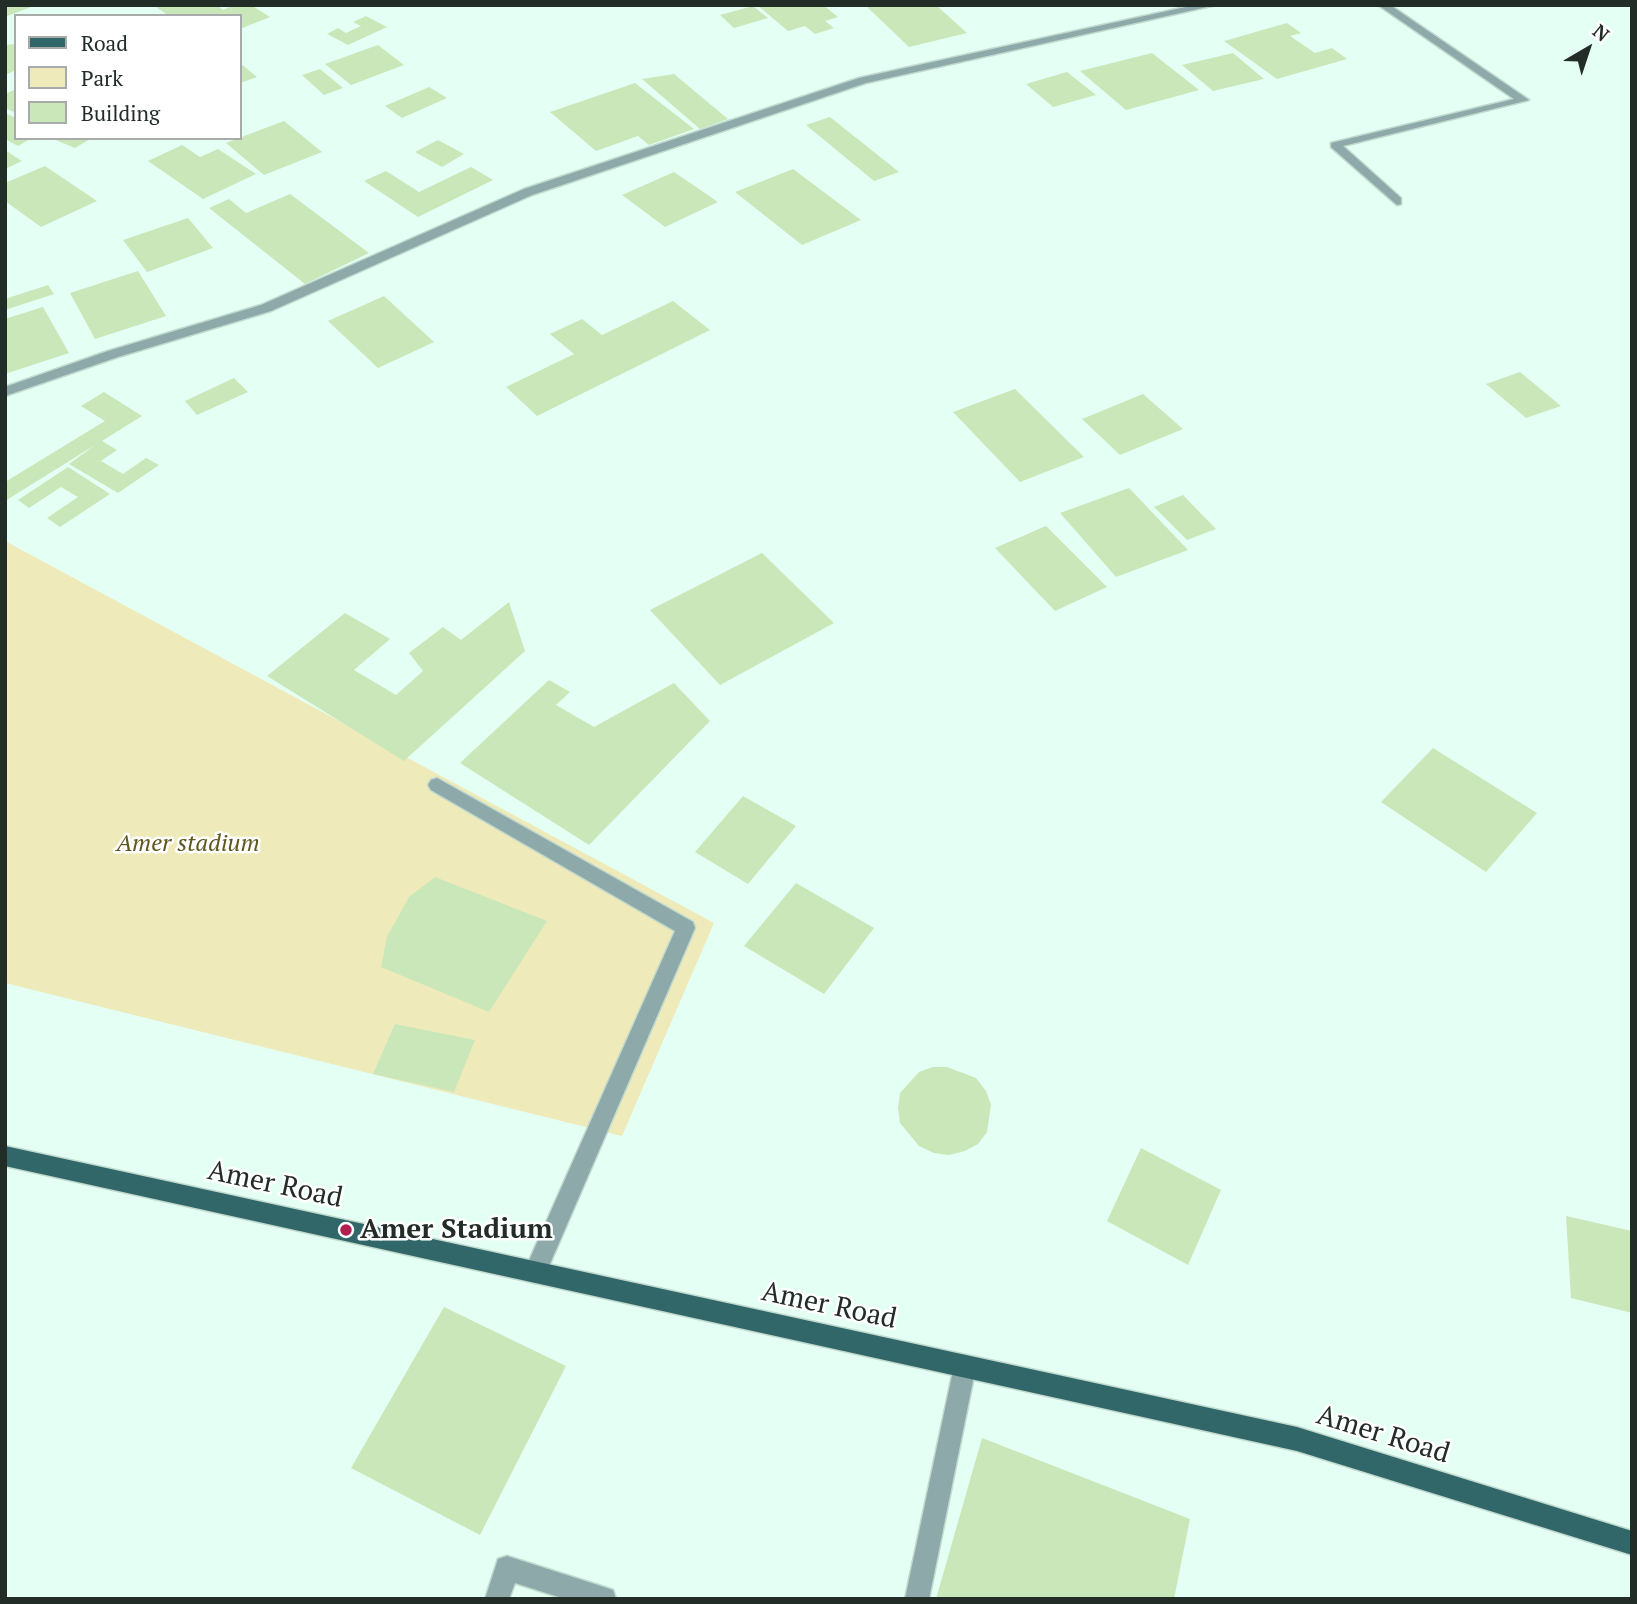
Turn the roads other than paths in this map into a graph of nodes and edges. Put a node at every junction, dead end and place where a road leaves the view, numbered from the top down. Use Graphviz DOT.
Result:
graph roads {
  1 [pos="1210,5"];
  2 [pos="1383,5"];
  3 [pos="1397,201"];
  4 [pos="5,392"];
  5 [pos="437,785"];
  6 [pos="5,1156"];
  7 [pos="535,1272"];
  8 [pos="965,1366"];
  9 [pos="1632,1543"];
  10 [pos="497,1599"];
  11 [pos="604,1599"];
  12 [pos="918,1599"];
  1 -- 4 [label="street"];
  2 -- 3 [label="street"];
  5 -- 7 [label="street"];
  6 -- 7 [label="main road, Amer Road"];
  7 -- 8 [label="main road, Amer Road"];
  8 -- 9 [label="main road, Amer Road"];
  8 -- 12 [label="street"];
  10 -- 11 [label="street"];
}
